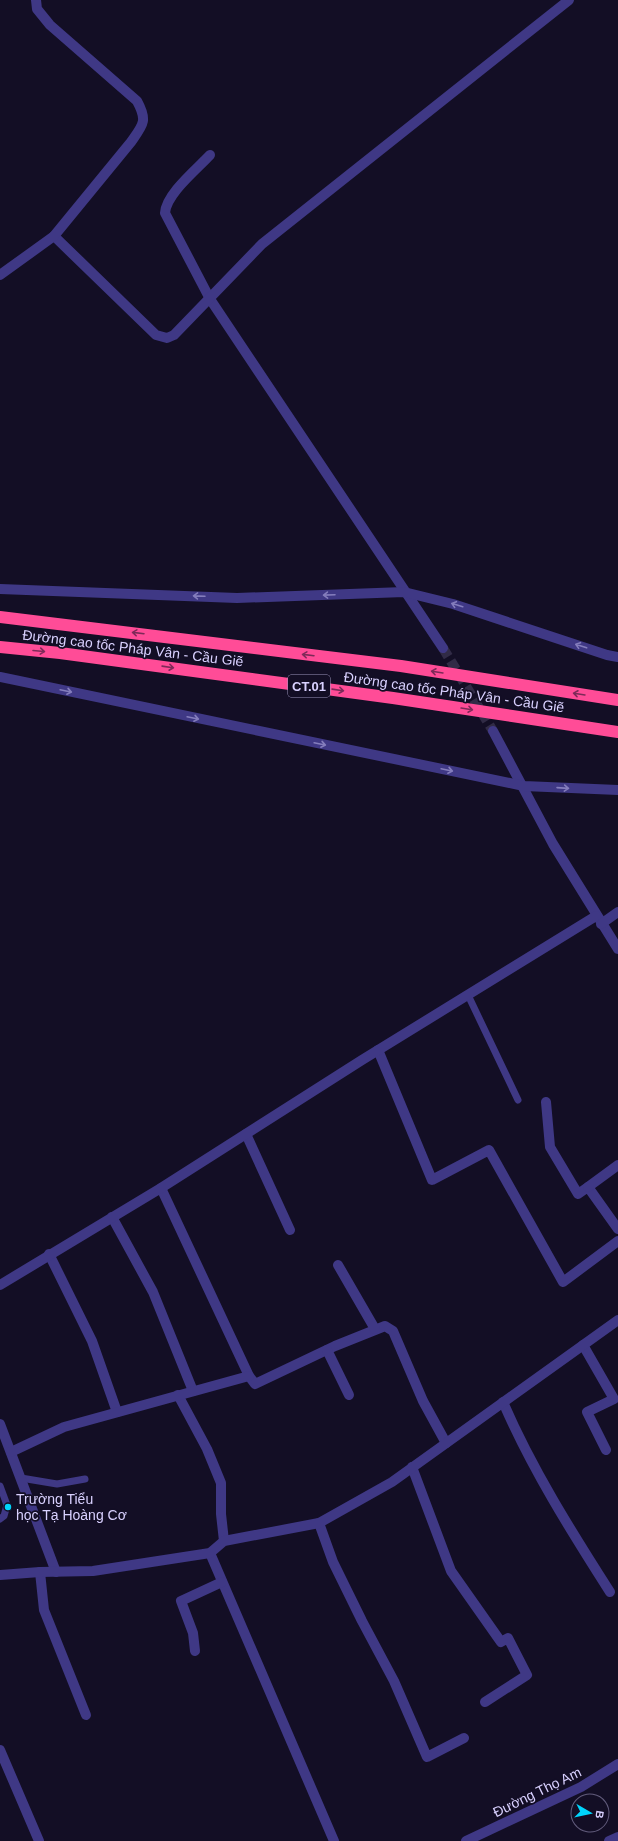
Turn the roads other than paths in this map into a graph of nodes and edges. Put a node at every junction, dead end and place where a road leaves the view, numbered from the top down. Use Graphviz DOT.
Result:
graph roads {
  1 [pos="36,0"];
  2 [pos="569,0"];
  3 [pos="210,155"];
  4 [pos="54,236"];
  5 [pos="0,275"];
  6 [pos="210,299"];
  7 [pos="0,589"];
  8 [pos="404,592"];
  9 [pos="0,617"];
  10 [pos="0,647"];
  11 [pos="443,648"];
  12 [pos="618,657"];
  13 [pos="0,677"];
  14 [pos="618,700"];
  15 [pos="493,731"];
  16 [pos="618,732"];
  17 [pos="524,786"];
  18 [pos="618,790"];
  19 [pos="618,912"];
  20 [pos="599,920"];
  21 [pos="618,949"];
  22 [pos="468,995"];
  23 [pos="378,1050"];
  24 [pos="518,1100"];
  25 [pos="546,1102"];
  26 [pos="246,1134"];
  27 [pos="618,1165"];
  28 [pos="588,1187"];
  29 [pos="161,1188"];
  30 [pos="112,1217"];
  31 [pos="618,1229"];
  32 [pos="290,1230"];
  33 [pos="618,1241"];
  34 [pos="49,1254"];
  35 [pos="338,1266"];
  36 [pos="0,1285"];
  37 [pos="618,1320"];
  38 [pos="375,1329"];
  39 [pos="582,1345"];
  40 [pos="327,1350"];
  41 [pos="249,1376"];
  42 [pos="194,1391"];
  43 [pos="178,1395"];
  44 [pos="349,1395"];
  45 [pos="503,1402"];
  46 [pos="117,1412"];
  47 [pos="0,1424"];
  48 [pos="446,1443"];
  49 [pos="606,1450"];
  50 [pos="11,1452"];
  51 [pos="412,1467"];
  52 [pos="21,1478"];
  53 [pos="85,1479"];
  54 [pos="0,1486"];
  55 [pos="0,1519"];
  56 [pos="320,1523"];
  57 [pos="224,1541"];
  58 [pos="210,1553"];
  59 [pos="40,1572"];
  60 [pos="56,1572"];
  61 [pos="0,1575"];
  62 [pos="222,1582"];
  63 [pos="610,1592"];
  64 [pos="195,1651"];
  65 [pos="485,1702"];
  66 [pos="86,1715"];
  67 [pos="464,1738"];
  68 [pos="0,1750"];
  69 [pos="618,1764"];
  70 [pos="618,1837"];
  71 [pos="39,1841"];
  72 [pos="334,1841"];
  73 [pos="466,1841"];
  74 [pos="609,1841"];
  1 -- 4 [label="street"];
  2 -- 6 [label="street"];
  3 -- 6 [label="street"];
  4 -- 5 [label="street"];
  4 -- 6 [label="street"];
  6 -- 8 [label="street"];
  8 -- 7 [label="street, one-way"];
  8 -- 11 [label="street"];
  12 -- 8 [label="street, one-way"];
  14 -- 9 [label="highway, Đường cao tốc Pháp Vân - Cầu Giẽ / CT.01, one-way"];
  10 -- 16 [label="highway, Đường cao tốc Pháp Vân - Cầu Giẽ / CT.01, one-way"];
  13 -- 17 [label="street, one-way"];
  15 -- 17 [label="street"];
  17 -- 18 [label="street, one-way"];
  17 -- 20 [label="street"];
  19 -- 20 [label="street"];
  20 -- 21 [label="street"];
  20 -- 22 [label="street"];
  22 -- 23 [label="street"];
  22 -- 24 [label="lane"];
  23 -- 26 [label="street"];
  23 -- 33 [label="street"];
  25 -- 28 [label="street"];
  26 -- 29 [label="street"];
  26 -- 32 [label="street"];
  27 -- 28 [label="street"];
  28 -- 31 [label="street"];
  29 -- 30 [label="street"];
  29 -- 41 [label="street"];
  30 -- 34 [label="street"];
  30 -- 42 [label="street"];
  34 -- 36 [label="street"];
  34 -- 46 [label="street"];
  35 -- 38 [label="street"];
  37 -- 39 [label="street"];
  38 -- 40 [label="street"];
  38 -- 48 [label="street"];
  39 -- 45 [label="street"];
  39 -- 49 [label="street"];
  40 -- 41 [label="street"];
  40 -- 44 [label="street"];
  41 -- 42 [label="street"];
  42 -- 43 [label="street"];
  43 -- 46 [label="street"];
  43 -- 57 [label="street"];
  45 -- 48 [label="street"];
  45 -- 63 [label="street"];
  46 -- 50 [label="street"];
  47 -- 50 [label="street"];
  48 -- 51 [label="street"];
  50 -- 52 [label="street"];
  51 -- 56 [label="street"];
  51 -- 65 [label="street"];
  52 -- 53 [label="lane"];
  52 -- 60 [label="street"];
  54 -- 55 [label="lane"];
  56 -- 57 [label="street"];
  56 -- 67 [label="street"];
  57 -- 58 [label="street"];
  58 -- 60 [label="street"];
  58 -- 62 [label="street"];
  59 -- 60 [label="street"];
  59 -- 61 [label="street"];
  59 -- 66 [label="street"];
  62 -- 64 [label="street"];
  62 -- 72 [label="street"];
  68 -- 71 [label="street"];
  69 -- 73 [label="street, Đường Thọ Am"];
  70 -- 74 [label="street"];
}
